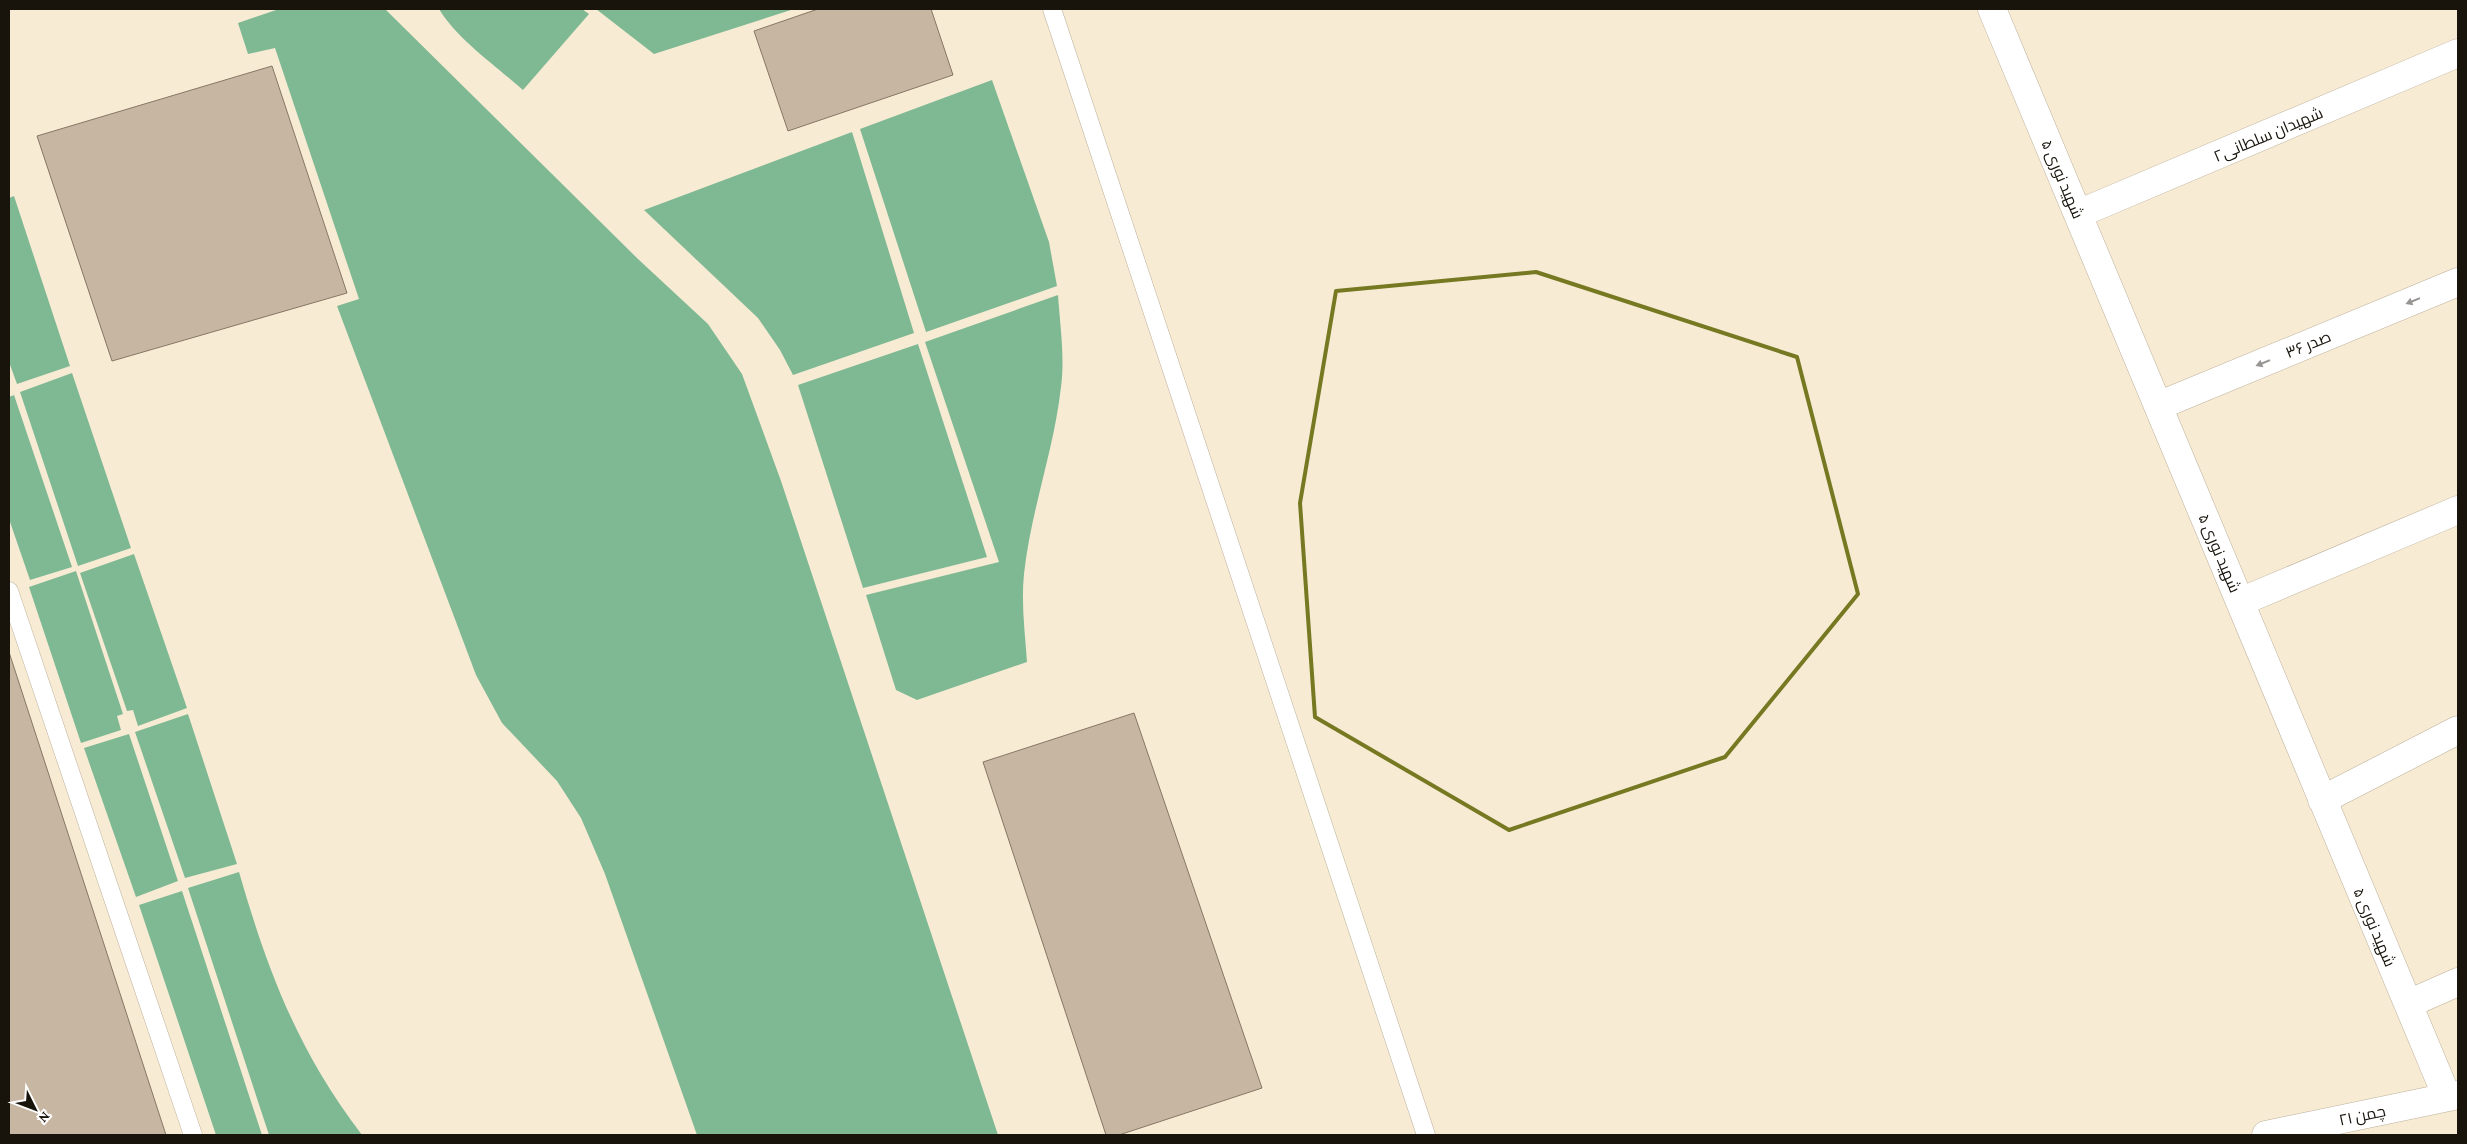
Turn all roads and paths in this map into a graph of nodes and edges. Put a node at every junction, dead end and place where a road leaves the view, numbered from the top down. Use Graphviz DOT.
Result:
graph roads {
  1 [pos="1052,9"];
  2 [pos="1999,11"];
  3 [pos="2458,53"];
  4 [pos="2078,214"];
  5 [pos="2458,282"];
  6 [pos="2158,406"];
  7 [pos="2458,510"];
  8 [pos="9,591"];
  9 [pos="2240,602"];
  10 [pos="2458,730"];
  11 [pos="2322,800"];
  12 [pos="2458,982"];
  13 [pos="2408,1004"];
  14 [pos="2452,1096"];
  15 [pos="193,1135"];
  16 [pos="1426,1135"];
  17 [pos="2266,1135"];
  1 -- 16 [label="lane"];
  2 -- 4 [label="street, شهید نوری ۵"];
  3 -- 4 [label="street, شهیدان سلطانی۲"];
  4 -- 6 [label="street, شهید نوری ۵"];
  5 -- 6 [label="street, صدر ۳۶, one-way"];
  6 -- 9 [label="street, شهید نوری ۵"];
  7 -- 9 [label="street"];
  8 -- 15 [label="lane"];
  9 -- 11 [label="street, شهید نوری ۵"];
  10 -- 11 [label="street"];
  11 -- 13 [label="street, شهید نوری ۵"];
  12 -- 13 [label="street"];
  13 -- 14 [label="street, شهید نوری ۵"];
  14 -- 17 [label="street, چمن ۲۱"];
}
